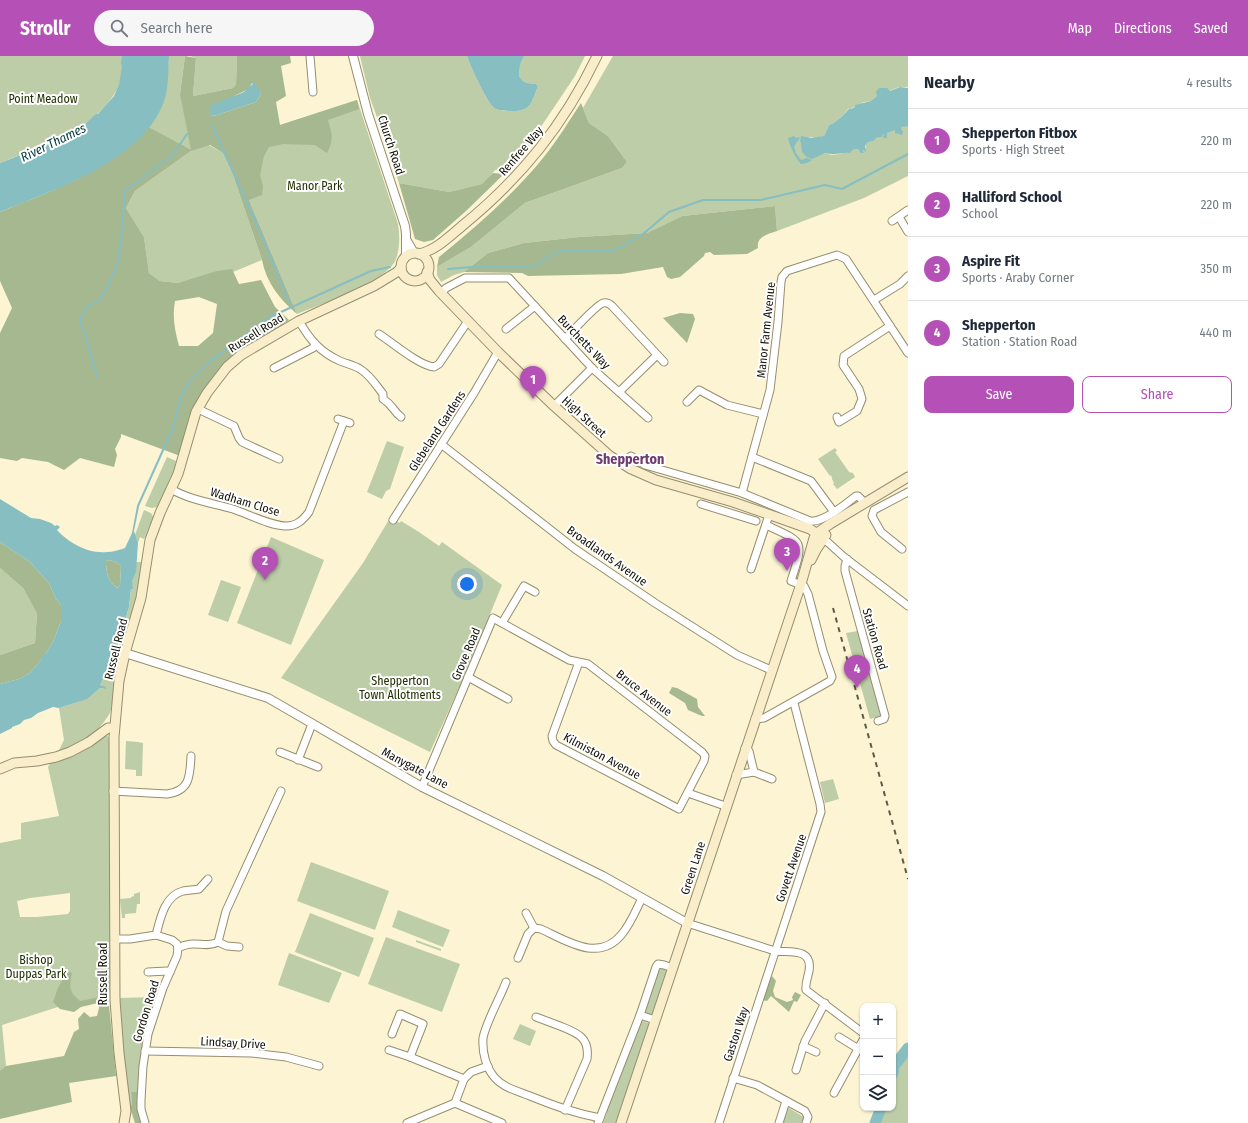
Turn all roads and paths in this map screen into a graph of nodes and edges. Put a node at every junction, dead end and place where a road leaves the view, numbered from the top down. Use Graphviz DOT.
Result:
graph roads {
  1 [pos="310,56"];
  2 [pos="353,56"];
  3 [pos="597,56"];
  4 [pos="313,92"];
  5 [pos="908,210"];
  6 [pos="899,217"];
  7 [pos="892,221"];
  8 [pos="908,232"];
  9 [pos="440,244"];
  10 [pos="413,254"];
  11 [pos="428,262"];
  12 [pos="401,268"];
  13 [pos="428,272"];
  14 [pos="908,276"];
  15 [pos="407,279"];
  16 [pos="418,281"];
  17 [pos="374,286"];
  18 [pos="440,292"];
  19 [pos="874,300"];
  20 [pos="535,306"];
  21 [pos="299,321"];
  22 [pos="468,321"];
  23 [pos="890,326"];
  24 [pos="506,329"];
  25 [pos="379,334"];
  26 [pos="565,339"];
  27 [pos="315,344"];
  28 [pos="498,352"];
  29 [pos="908,353"];
  30 [pos="657,355"];
  31 [pos="664,362"];
  32 [pos="274,368"];
  33 [pos="592,368"];
  34 [pos="619,392"];
  35 [pos="687,402"];
  36 [pos="554,406"];
  37 [pos="198,409"];
  38 [pos="763,414"];
  39 [pos="401,417"];
  40 [pos="837,417"];
  41 [pos="648,418"];
  42 [pos="344,421"];
  43 [pos="441,444"];
  44 [pos="752,457"];
  45 [pos="279,459"];
  46 [pos="621,464"];
  47 [pos="908,478"];
  48 [pos="171,489"];
  49 [pos="908,492"];
  50 [pos="742,493"];
  51 [pos="709,495"];
  52 [pos="868,502"];
  53 [pos="744,506"];
  54 [pos="876,510"];
  55 [pos="834,512"];
  56 [pos="770,515"];
  57 [pos="740,516"];
  58 [pos="393,520"];
  59 [pos="756,521"];
  60 [pos="766,525"];
  61 [pos="819,538"];
  62 [pos="902,549"];
  63 [pos="846,558"];
  64 [pos="751,569"];
  65 [pos="800,584"];
  66 [pos="535,592"];
  67 [pos="908,606"];
  68 [pos="493,618"];
  69 [pos="502,623"];
  70 [pos="125,653"];
  71 [pos="579,662"];
  72 [pos="771,670"];
  73 [pos="468,677"];
  74 [pos="508,699"];
  75 [pos="794,703"];
  76 [pos="755,719"];
  77 [pos="878,720"];
  78 [pos="312,724"];
  79 [pos="114,728"];
  80 [pos="745,748"];
  81 [pos="280,752"];
  82 [pos="191,756"];
  83 [pos="298,760"];
  84 [pos="318,768"];
  85 [pos="0,769"];
  86 [pos="754,772"];
  87 [pos="736,775"];
  88 [pos="772,779"];
  89 [pos="422,786"];
  90 [pos="113,791"];
  91 [pos="281,791"];
  92 [pos="688,793"];
  93 [pos="726,806"];
  94 [pos="208,879"];
  95 [pos="642,898"];
  96 [pos="526,914"];
  97 [pos="687,922"];
  98 [pos="534,928"];
  99 [pos="156,935"];
  100 [pos="115,939"];
  101 [pos="218,942"];
  102 [pos="240,947"];
  103 [pos="178,948"];
  104 [pos="775,951"];
  105 [pos="518,958"];
  106 [pos="673,968"];
  107 [pos="148,972"];
  108 [pos="170,972"];
  109 [pos="506,982"];
  110 [pos="825,1003"];
  111 [pos="640,1015"];
  112 [pos="536,1017"];
  113 [pos="655,1020"];
  114 [pos="860,1031"];
  115 [pos="392,1034"];
  116 [pos="839,1037"];
  117 [pos="860,1045"];
  118 [pos="803,1046"];
  119 [pos="858,1048"];
  120 [pos="389,1050"];
  121 [pos="145,1051"];
  122 [pos="816,1052"];
  123 [pos="410,1057"];
  124 [pos="319,1066"];
  125 [pos="488,1066"];
  126 [pos="796,1070"];
  127 [pos="733,1078"];
  128 [pos="464,1079"];
  129 [pos="834,1093"];
  130 [pos="786,1101"];
  131 [pos="455,1103"];
  132 [pos="565,1110"];
  133 [pos="126,1111"];
  134 [pos="599,1120"];
  135 [pos="416,1122"];
  136 [pos="124,1123"];
  137 [pos="130,1123"];
  138 [pos="145,1123"];
  139 [pos="407,1123"];
  140 [pos="502,1123"];
  141 [pos="621,1123"];
  142 [pos="719,1123"];
  143 [pos="779,1123"];
  144 [pos="806,1123"];
  1 -- 4 [label="street"];
  2 -- 10 [label="street, Church Road"];
  3 -- 9 [label="main road, Renfree Way"];
  5 -- 6 [label="street"];
  6 -- 7 [label="street"];
  6 -- 8 [label="street"];
  9 -- 10 [label="main road, Renfree Way"];
  9 -- 11 [label="main road, Renfree Way"];
  10 -- 11 [label="main road"];
  10 -- 12 [label="main road"];
  11 -- 13 [label="main road"];
  12 -- 15 [label="main road"];
  12 -- 17 [label="main road, Russell Road"];
  13 -- 16 [label="main road"];
  13 -- 18 [label="main road, High Street"];
  14 -- 19 [label="street"];
  15 -- 16 [label="main road"];
  15 -- 17 [label="main road, Russell Road"];
  16 -- 18 [label="main road, High Street"];
  17 -- 21 [label="main road, Russell Road"];
  18 -- 20 [label="street, Burchetts Way"];
  18 -- 22 [label="main road, High Street"];
  19 -- 23 [label="street, Manor Farm Avenue"];
  19 -- 38 [label="street, Manor Farm Avenue"];
  20 -- 24 [label="street"];
  20 -- 26 [label="street, Burchetts Way"];
  21 -- 27 [label="street"];
  21 -- 37 [label="main road, Russell Road"];
  22 -- 25 [label="street"];
  22 -- 28 [label="main road, High Street"];
  23 -- 29 [label="street, Manor Farm Avenue"];
  23 -- 40 [label="street"];
  26 -- 30 [label="street"];
  26 -- 33 [label="street, Burchetts Way"];
  27 -- 32 [label="street"];
  27 -- 39 [label="street"];
  28 -- 36 [label="main road, High Street"];
  28 -- 43 [label="street, Glebeland Gardens"];
  30 -- 31 [label="street"];
  30 -- 34 [label="street"];
  33 -- 34 [label="street, Burchetts Way"];
  33 -- 36 [label="street"];
  34 -- 41 [label="street, Burchetts Way"];
  35 -- 38 [label="street"];
  36 -- 46 [label="main road, High Street"];
  37 -- 45 [label="street"];
  37 -- 48 [label="main road, Russell Road"];
  38 -- 44 [label="street, Manor Farm Avenue"];
  42 -- 48 [label="street, Wadham Close"];
  43 -- 58 [label="street, Glebeland Gardens"];
  43 -- 72 [label="street, Broadlands Avenue"];
  44 -- 50 [label="street, Manor Farm Avenue"];
  44 -- 55 [label="street"];
  46 -- 50 [label="street"];
  46 -- 51 [label="main road, High Street"];
  47 -- 52 [label="main road"];
  48 -- 70 [label="main road, Russell Road"];
  49 -- 54 [label="street"];
  50 -- 55 [label="street"];
  51 -- 53 [label="main road, High Street"];
  51 -- 57 [label="street"];
  52 -- 54 [label="street"];
  52 -- 55 [label="street"];
  52 -- 61 [label="main road"];
  53 -- 56 [label="main road, High Street"];
  53 -- 57 [label="street"];
  54 -- 62 [label="street"];
  56 -- 60 [label="street"];
  56 -- 61 [label="main road, High Street"];
  57 -- 59 [label="street"];
  60 -- 64 [label="street"];
  60 -- 65 [label="street"];
  61 -- 63 [label="street"];
  61 -- 65 [label="main road, Green Lane"];
  63 -- 67 [label="street"];
  63 -- 77 [label="street, Station Road"];
  65 -- 72 [label="main road, Green Lane"];
  65 -- 75 [label="street"];
  66 -- 69 [label="street"];
  68 -- 69 [label="street, Bruce Avenue"];
  68 -- 73 [label="street, Grove Road"];
  69 -- 71 [label="street, Bruce Avenue"];
  70 -- 78 [label="street, Manygate Lane"];
  70 -- 79 [label="main road, Russell Road"];
  71 -- 92 [label="street, Bruce Avenue"];
  71 -- 92 [label="street, Kilmiston Avenue"];
  72 -- 76 [label="main road, Green Lane"];
  73 -- 74 [label="street"];
  73 -- 89 [label="street, Grove Road"];
  75 -- 76 [label="street"];
  75 -- 104 [label="street, Govett Avenue"];
  76 -- 80 [label="main road, Green Lane"];
  78 -- 83 [label="street"];
  78 -- 89 [label="street, Manygate Lane"];
  79 -- 85 [label="main road"];
  79 -- 90 [label="main road, Russell Road"];
  80 -- 86 [label="street"];
  80 -- 87 [label="main road, Green Lane"];
  81 -- 83 [label="street"];
  82 -- 90 [label="street"];
  83 -- 84 [label="street"];
  86 -- 87 [label="street"];
  86 -- 88 [label="street"];
  87 -- 93 [label="main road, Green Lane"];
  89 -- 95 [label="street, Manygate Lane"];
  90 -- 100 [label="main road, Russell Road"];
  91 -- 101 [label="street"];
  92 -- 93 [label="street"];
  93 -- 97 [label="main road, Green Lane"];
  94 -- 99 [label="street"];
  95 -- 97 [label="street, Manygate Lane"];
  95 -- 98 [label="street"];
  96 -- 98 [label="street"];
  97 -- 104 [label="street"];
  97 -- 106 [label="main road, Green Lane"];
  98 -- 105 [label="street"];
  99 -- 100 [label="street"];
  99 -- 103 [label="street"];
  100 -- 133 [label="main road, Russell Road"];
  101 -- 102 [label="street"];
  101 -- 103 [label="street"];
  103 -- 108 [label="street, Gordon Road"];
  104 -- 110 [label="street"];
  104 -- 127 [label="street, Gaston Way"];
  106 -- 111 [label="street"];
  106 -- 113 [label="main road, Green Lane"];
  107 -- 108 [label="street"];
  108 -- 121 [label="street, Gordon Road"];
  109 -- 125 [label="street"];
  110 -- 114 [label="street"];
  110 -- 118 [label="street"];
  111 -- 113 [label="street"];
  111 -- 134 [label="street"];
  112 -- 132 [label="street"];
  113 -- 141 [label="main road, Green Lane"];
  115 -- 123 [label="street"];
  116 -- 119 [label="street"];
  117 -- 119 [label="street"];
  118 -- 122 [label="street"];
  118 -- 126 [label="street"];
  119 -- 129 [label="street"];
  120 -- 123 [label="street"];
  121 -- 124 [label="street, Lindsay Drive"];
  121 -- 138 [label="street, Gordon Road"];
  123 -- 128 [label="street"];
  125 -- 128 [label="street"];
  125 -- 132 [label="street"];
  127 -- 130 [label="street"];
  127 -- 142 [label="street, Gaston Way"];
  128 -- 131 [label="street"];
  130 -- 143 [label="street"];
  130 -- 144 [label="street"];
  131 -- 135 [label="street"];
  131 -- 140 [label="street"];
  132 -- 134 [label="street"];
  133 -- 136 [label="main road, Russell Road"];
  133 -- 137 [label="main road"];
  135 -- 139 [label="street"];
}
